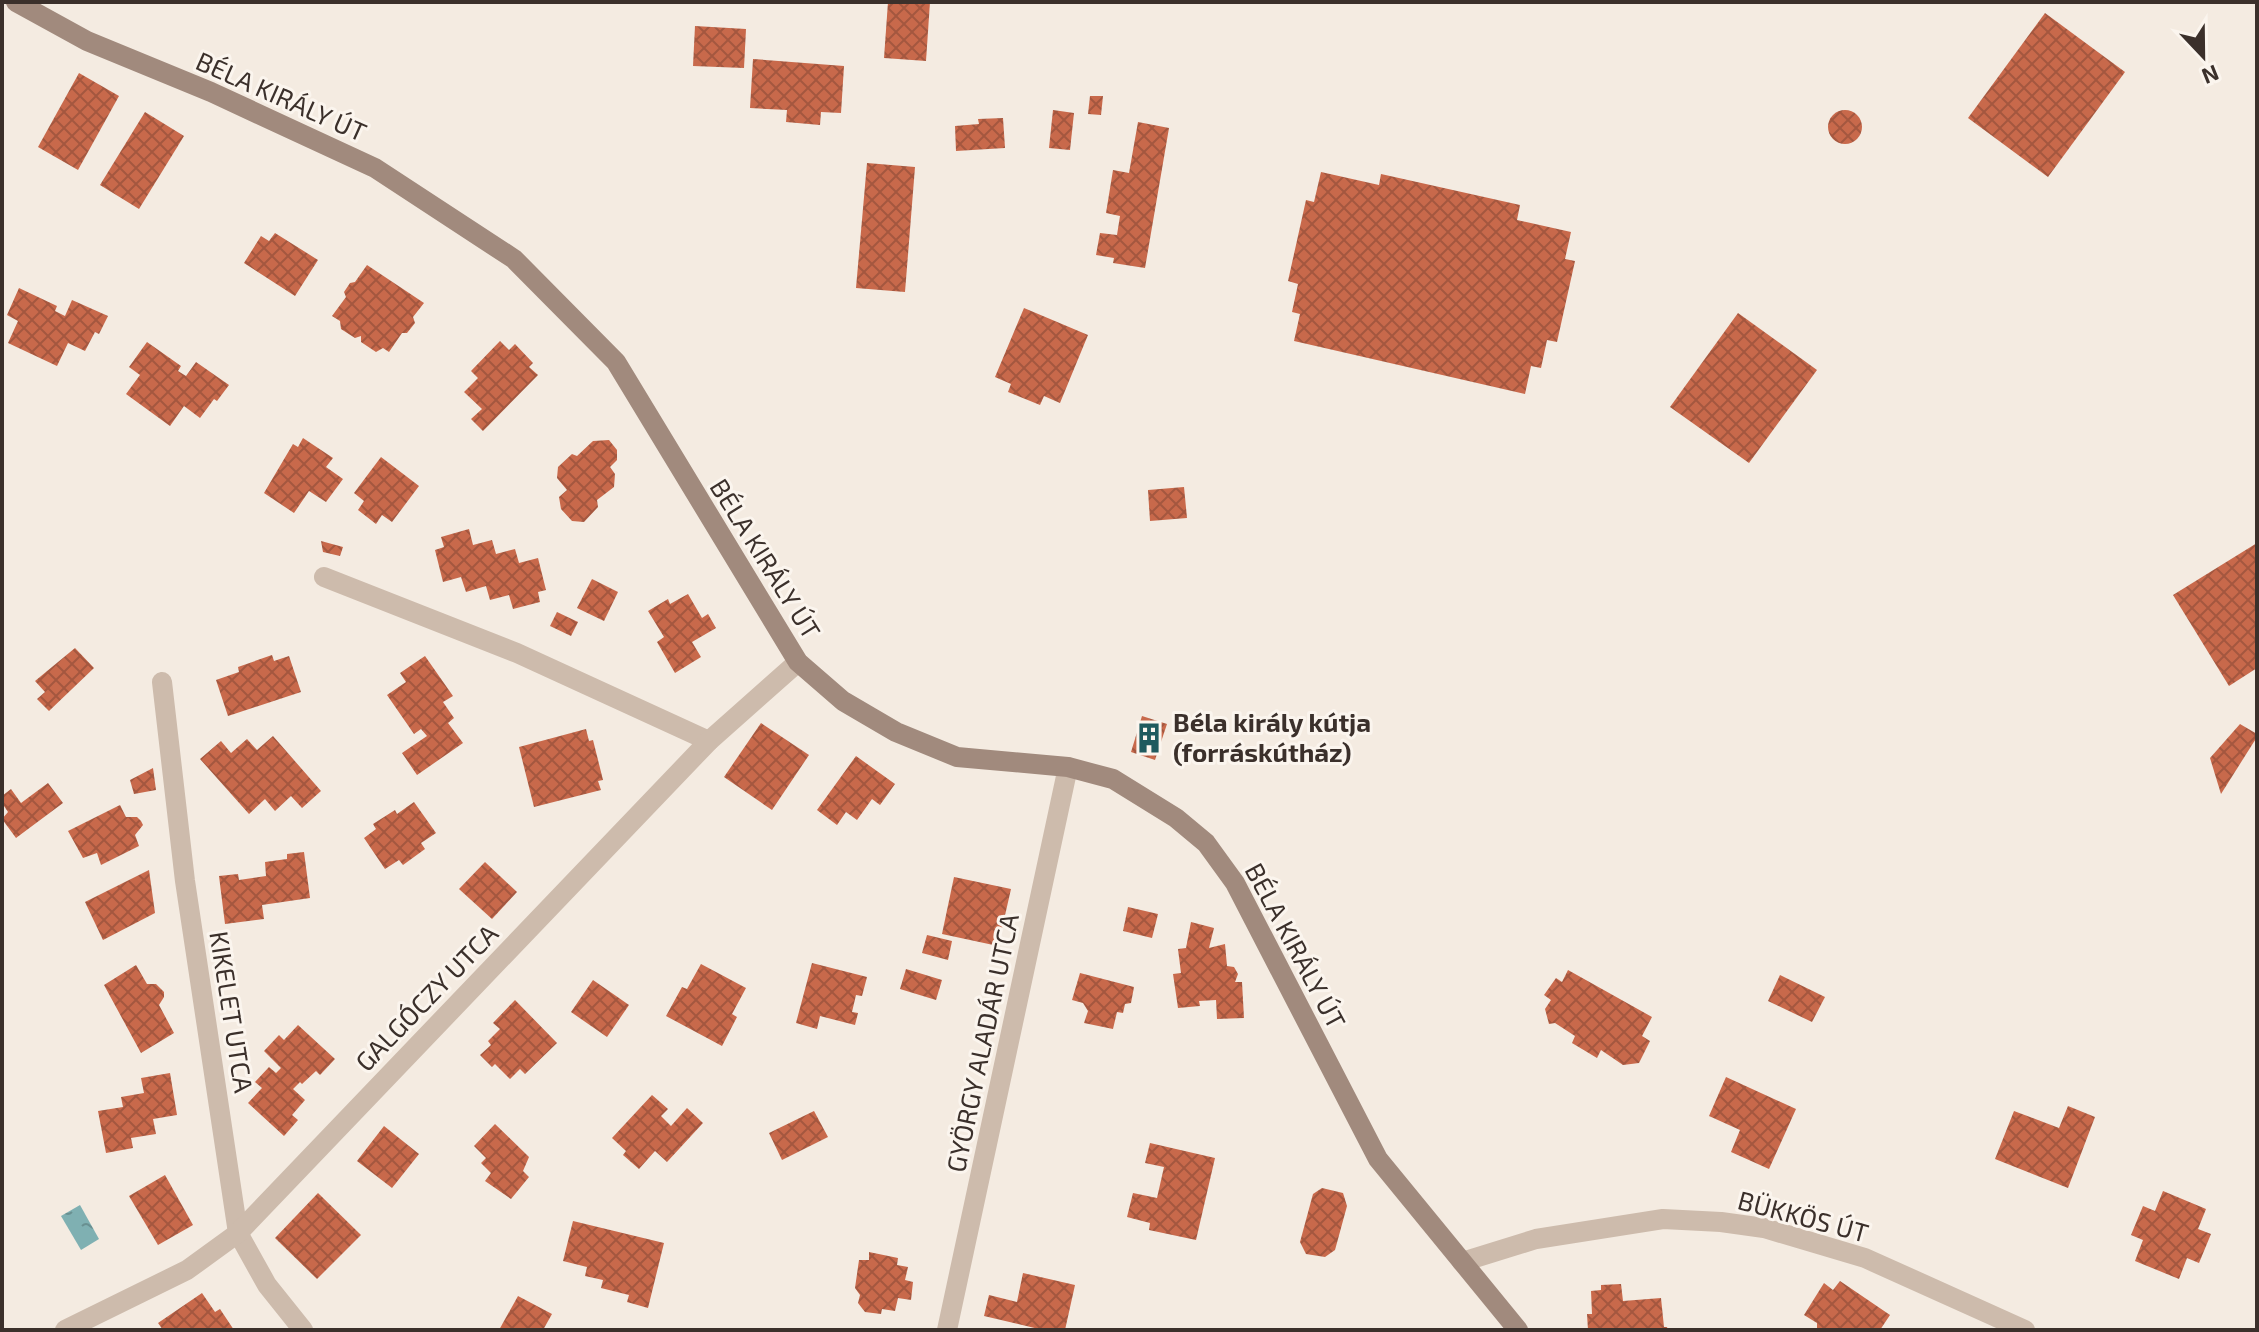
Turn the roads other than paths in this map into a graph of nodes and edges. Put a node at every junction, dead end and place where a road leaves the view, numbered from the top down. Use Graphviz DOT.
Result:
graph roads {
  1 [pos="16,2"];
  2 [pos="324,577"];
  3 [pos="798,662"];
  4 [pos="162,682"];
  5 [pos="709,741"];
  6 [pos="1068,767"];
  7 [pos="238,1233"];
  8 [pos="1462,1262"];
  9 [pos="65,1330"];
  10 [pos="303,1330"];
  11 [pos="947,1330"];
  12 [pos="1518,1330"];
  13 [pos="2025,1330"];
  1 -- 3 [label="street, BÉLA KIRÁLY ÚT"];
  2 -- 5 [label="street"];
  3 -- 5 [label="street, GALGÓCZY UTCA"];
  3 -- 6 [label="street, BÉLA KIRÁLY ÚT"];
  4 -- 7 [label="street, KIKELET UTCA"];
  5 -- 7 [label="street, GALGÓCZY UTCA"];
  6 -- 8 [label="street, BÉLA KIRÁLY ÚT"];
  6 -- 11 [label="street, GYÖRGY ALADÁR UTCA"];
  7 -- 9 [label="street, GALGÓCZY UTCA"];
  7 -- 10 [label="street, KIKELET UTCA"];
  8 -- 12 [label="street, BÉLA KIRÁLY ÚT"];
  8 -- 13 [label="street, BÜKKÖS ÚT"];
}
